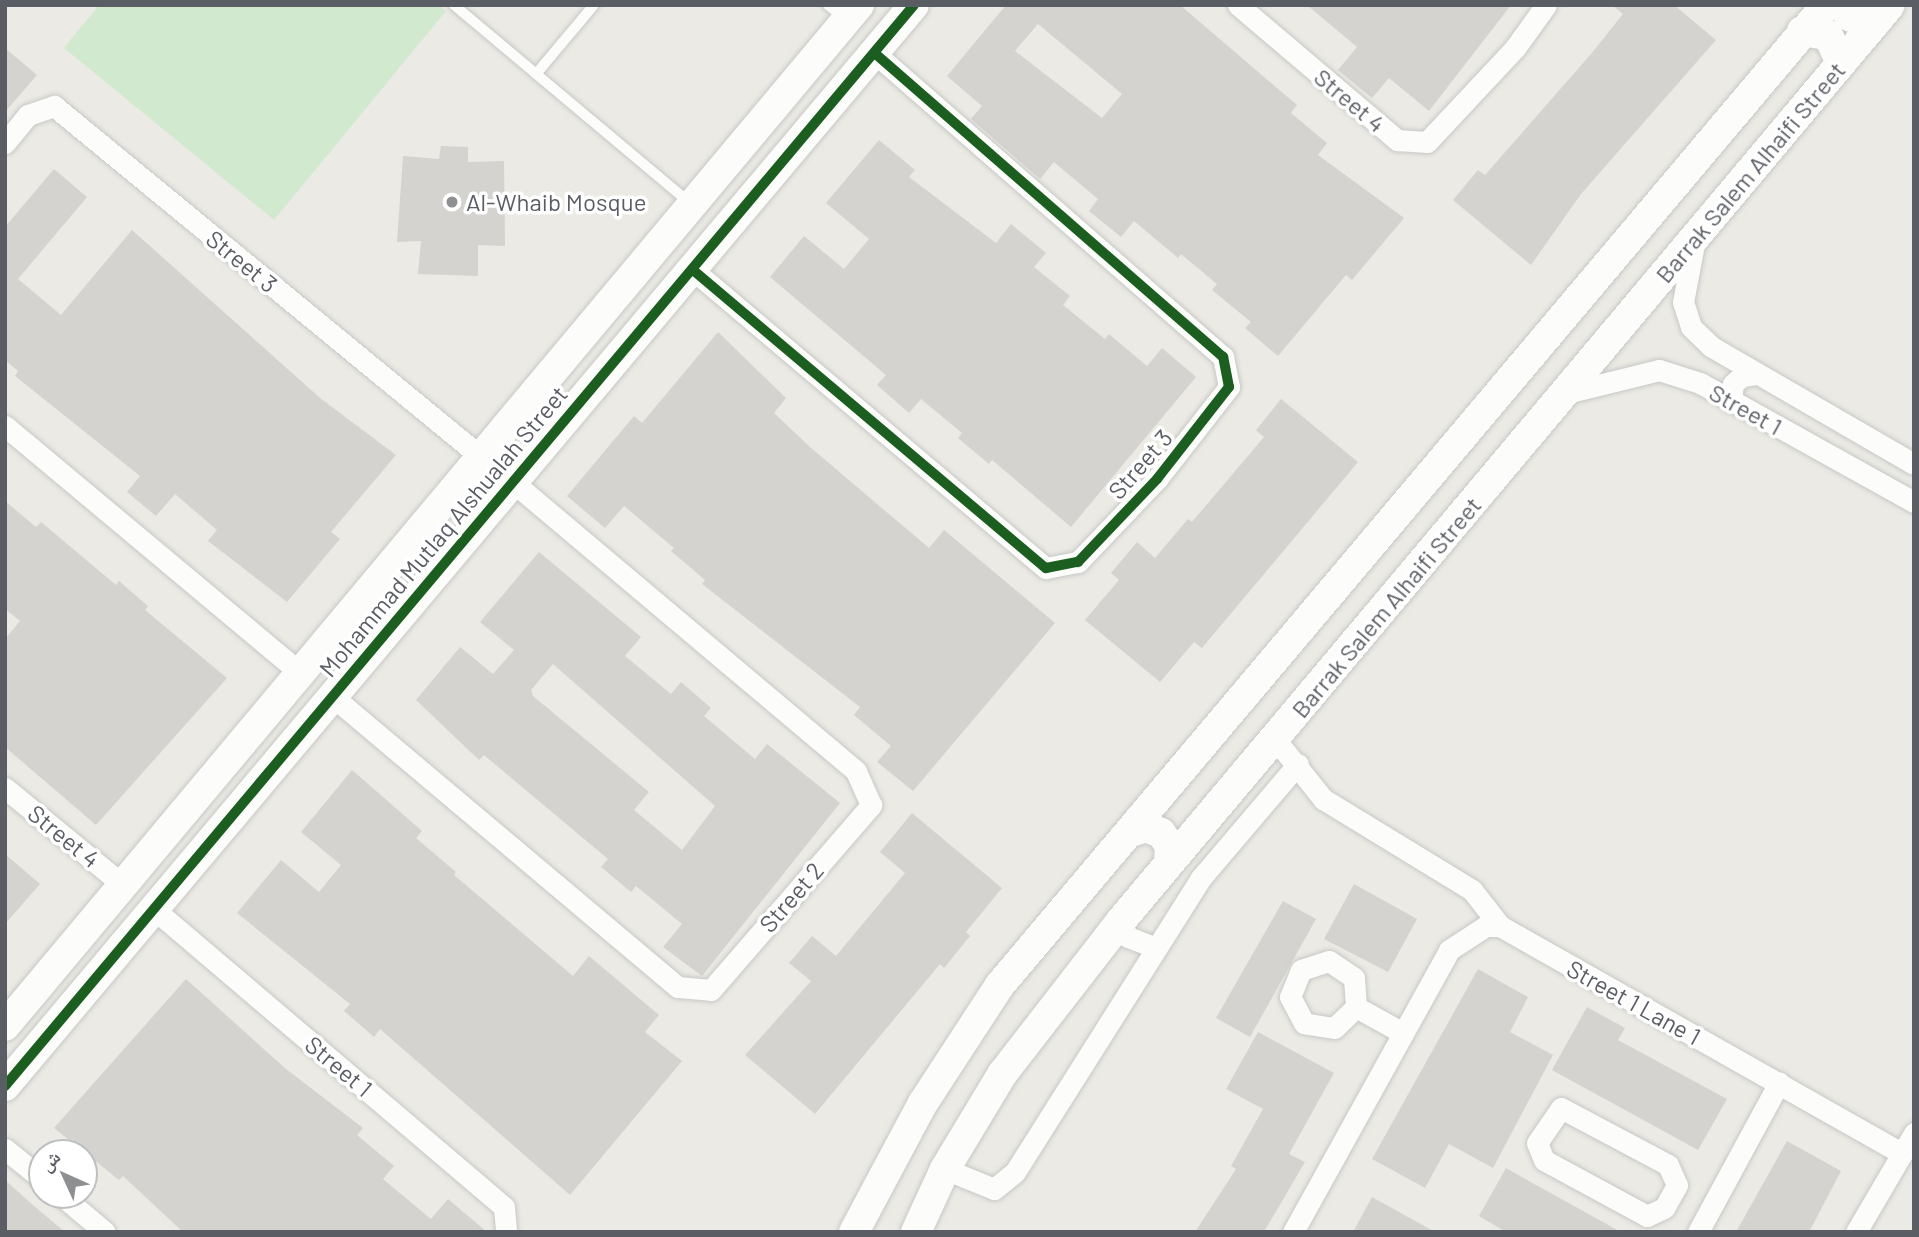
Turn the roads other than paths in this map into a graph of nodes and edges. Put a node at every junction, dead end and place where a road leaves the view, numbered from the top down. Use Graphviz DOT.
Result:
graph roads {
  1 [pos="454,5"];
  2 [pos="594,5"];
  3 [pos="914,5"];
  4 [pos="1238,5"];
  5 [pos="1546,5"];
  6 [pos="1826,5"];
  7 [pos="1840,5"];
  8 [pos="844,10"];
  9 [pos="1884,13"];
  10 [pos="1802,31"];
  11 [pos="874,53"];
  12 [pos="1841,62"];
  13 [pos="536,74"];
  14 [pos="5,143"];
  15 [pos="694,206"];
  16 [pos="1696,236"];
  17 [pos="693,270"];
  18 [pos="1756,374"];
  19 [pos="1566,393"];
  20 [pos="1731,402"];
  21 [pos="5,426"];
  22 [pos="480,456"];
  23 [pos="1914,464"];
  24 [pos="512,481"];
  25 [pos="1914,502"];
  26 [pos="406,545"];
  27 [pos="436,575"];
  28 [pos="356,604"];
  29 [pos="388,629"];
  30 [pos="299,673"];
  31 [pos="332,696"];
  32 [pos="1243,701"];
  33 [pos="1275,739"];
  34 [pos="1297,764"];
  35 [pos="5,788"];
  36 [pos="1131,832"];
  37 [pos="1169,862"];
  38 [pos="122,884"];
  39 [pos="155,910"];
  40 [pos="1120,922"];
  41 [pos="1500,926"];
  42 [pos="1154,947"];
  43 [pos="1356,1007"];
  44 [pos="5,1026"];
  45 [pos="1403,1033"];
  46 [pos="1779,1083"];
  47 [pos="5,1086"];
  48 [pos="1914,1133"];
  49 [pos="5,1149"];
  50 [pos="1902,1153"];
  51 [pos="28,1168"];
  52 [pos="945,1169"];
  53 [pos="1672,1198"];
  54 [pos="78,1209"];
  55 [pos="1703,1224"];
  56 [pos="105,1232"];
  57 [pos="506,1232"];
  58 [pos="854,1232"];
  59 [pos="916,1232"];
  60 [pos="1293,1232"];
  61 [pos="1856,1232"];
  1 -- 13 [label="lane"];
  2 -- 13 [label="lane"];
  3 -- 11 [label="main road, Mohammad Mutlaq Alshualah Street"];
  4 -- 5 [label="street, Street 4"];
  6 -- 10 [label="main road, Barrak Salem Alhaifi Street"];
  7 -- 9 [label="main road"];
  8 -- 15 [label="main road, Mohammad Mutlaq Alshualah Street"];
  9 -- 12 [label="main road, Barrak Salem Alhaifi Street"];
  10 -- 12 [label="main road"];
  10 -- 32 [label="main road, Barrak Salem Alhaifi Street"];
  11 -- 17 [label="main road, Mohammad Mutlaq Alshualah Street"];
  11 -- 17 [label="street, Street 3"];
  12 -- 16 [label="main road, Barrak Salem Alhaifi Street"];
  13 -- 15 [label="lane"];
  14 -- 22 [label="street, Street 3"];
  15 -- 22 [label="main road, Mohammad Mutlaq Alshualah Street"];
  16 -- 18 [label="street, Street 1"];
  16 -- 19 [label="main road, Barrak Salem Alhaifi Street"];
  17 -- 24 [label="main road, Mohammad Mutlaq Alshualah Street"];
  18 -- 20 [label="street"];
  18 -- 23 [label="street, Street 1"];
  19 -- 20 [label="street, Street 1"];
  19 -- 33 [label="main road, Barrak Salem Alhaifi Street"];
  20 -- 25 [label="street, Street 1"];
  21 -- 30 [label="street"];
  22 -- 26 [label="main road, Mohammad Mutlaq Alshualah Street"];
  24 -- 27 [label="main road, Mohammad Mutlaq Alshualah Street"];
  24 -- 31 [label="street, Street 2"];
  26 -- 27 [label="main road"];
  26 -- 28 [label="main road, Mohammad Mutlaq Alshualah Street"];
  27 -- 29 [label="main road, Mohammad Mutlaq Alshualah Street"];
  28 -- 29 [label="main road"];
  28 -- 30 [label="main road, Mohammad Mutlaq Alshualah Street"];
  29 -- 31 [label="main road, Mohammad Mutlaq Alshualah Street"];
  30 -- 38 [label="main road, Mohammad Mutlaq Alshualah Street"];
  31 -- 39 [label="main road, Mohammad Mutlaq Alshualah Street"];
  32 -- 33 [label="main road"];
  32 -- 36 [label="main road, Barrak Salem Alhaifi Street"];
  33 -- 34 [label="street"];
  33 -- 37 [label="main road, Barrak Salem Alhaifi Street"];
  34 -- 41 [label="street"];
  34 -- 42 [label="street"];
  35 -- 38 [label="street, Street 4"];
  36 -- 37 [label="main road"];
  36 -- 58 [label="main road, Barrak Salem Alhaifi Street"];
  37 -- 40 [label="main road, Barrak Salem Alhaifi Street"];
  38 -- 44 [label="main road, Mohammad Mutlaq Alshualah Street"];
  39 -- 47 [label="main road, Mohammad Mutlaq Alshualah Street"];
  39 -- 57 [label="street, Street 1"];
  40 -- 42 [label="street"];
  40 -- 52 [label="main road, Barrak Salem Alhaifi Street"];
  41 -- 45 [label="street"];
  41 -- 46 [label="street, Street 1 Lane 1"];
  42 -- 52 [label="street"];
  43 -- 45 [label="street"];
  45 -- 60 [label="street"];
  46 -- 50 [label="street, Street 1 Lane 1"];
  46 -- 55 [label="street"];
  48 -- 50 [label="street"];
  49 -- 51 [label="street"];
  50 -- 61 [label="street"];
  52 -- 59 [label="main road, Barrak Salem Alhaifi Street"];
  53 -- 53 [label="street"];
  53 -- 55 [label="street"];
  54 -- 56 [label="street"];
}
